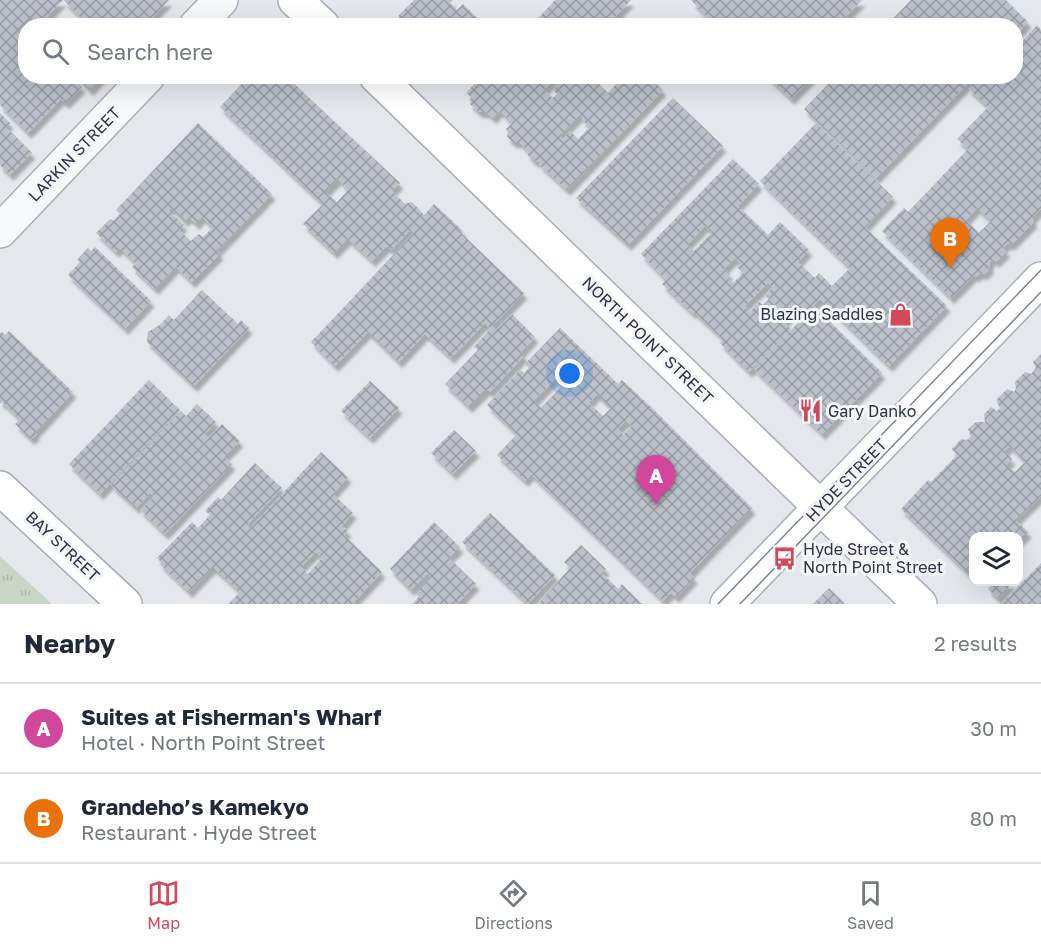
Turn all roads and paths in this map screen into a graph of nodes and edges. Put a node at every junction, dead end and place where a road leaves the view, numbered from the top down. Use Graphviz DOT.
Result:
graph roads {
  1 [pos="221,0"];
  2 [pos="296,0"];
  3 [pos="204,18"];
  4 [pos="315,18"];
  5 [pos="140,84"];
  6 [pos="384,84"];
  7 [pos="0,231"];
  8 [pos="1041,279"];
  9 [pos="0,488"];
  10 [pos="820,507"];
  11 [pos="125,604"];
  12 [pos="727,604"];
  13 [pos="920,604"];
  1 -- 3 [label="street"];
  2 -- 4 [label="street"];
  5 -- 7 [label="street, LARKIN STREET"];
  6 -- 10 [label="street, NORTH POINT STREET"];
  8 -- 10 [label="street, HYDE STREET"];
  9 -- 11 [label="street, BAY STREET"];
  10 -- 12 [label="street, HYDE STREET"];
  10 -- 13 [label="street, NORTH POINT STREET"];
}
